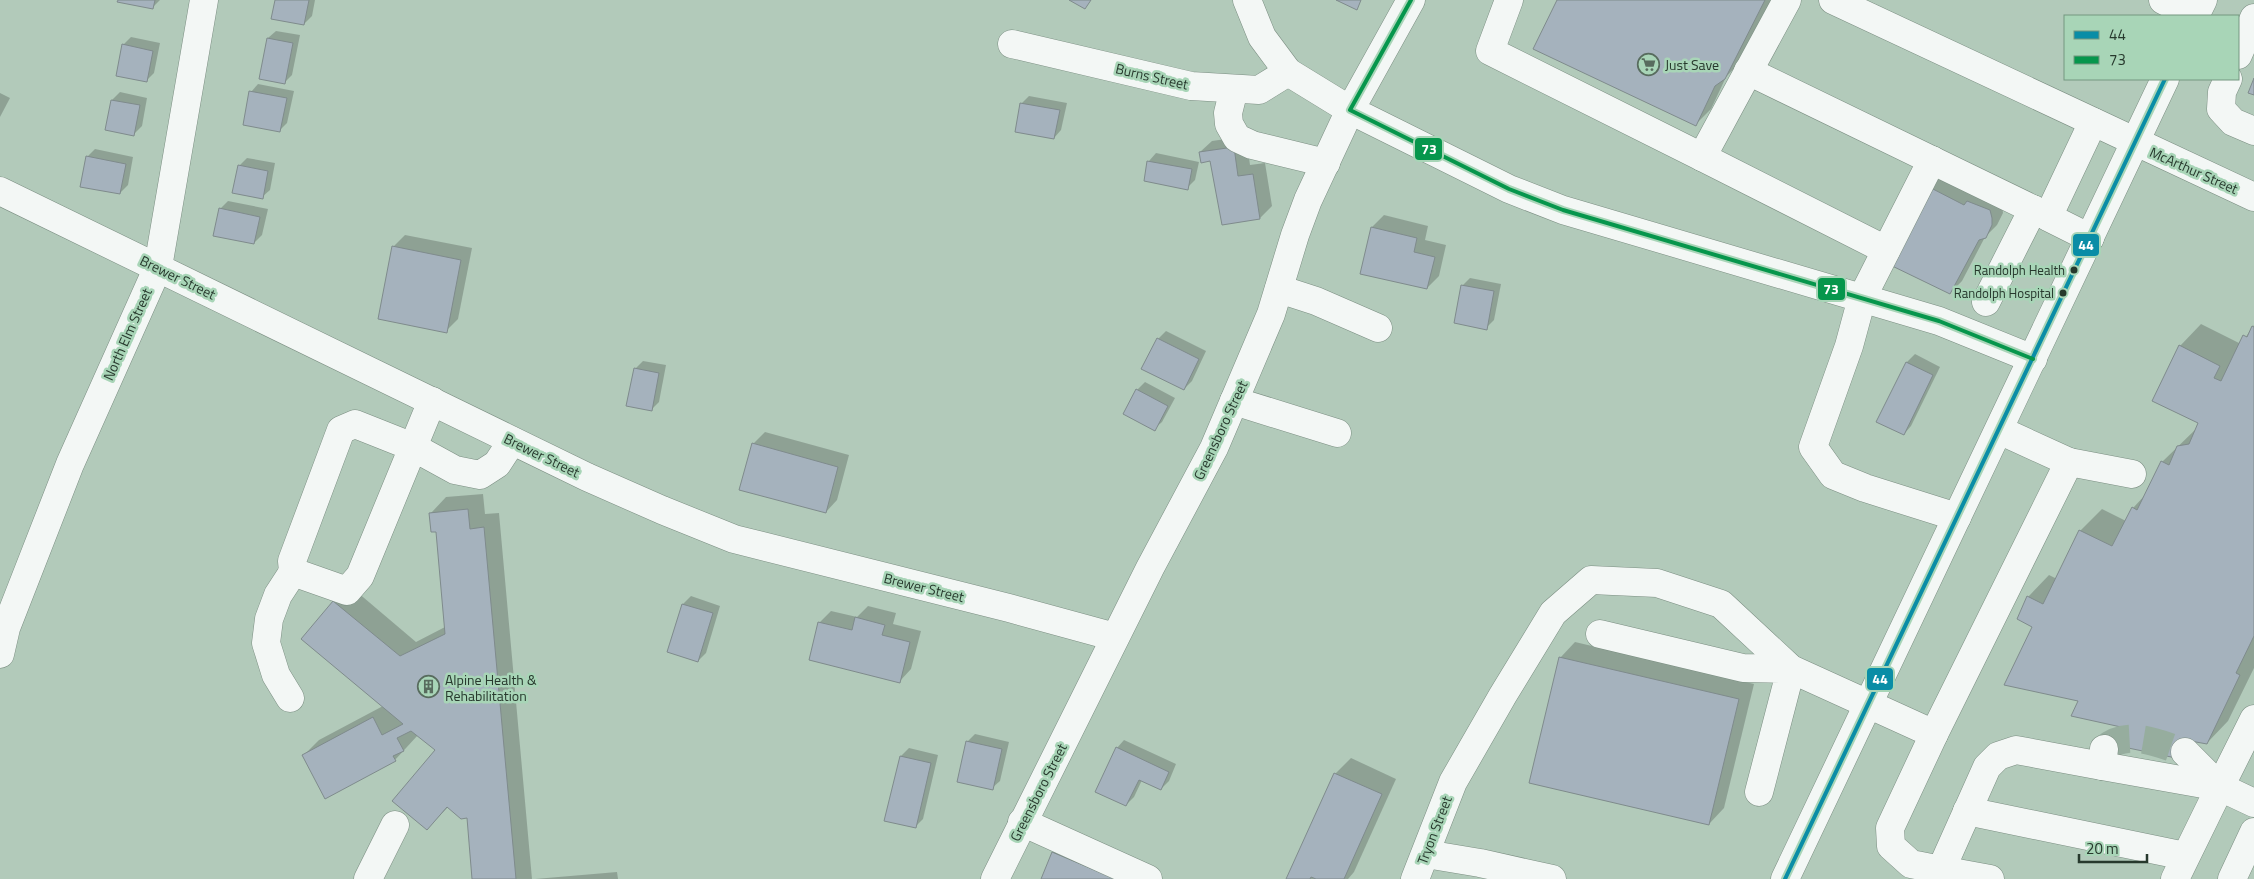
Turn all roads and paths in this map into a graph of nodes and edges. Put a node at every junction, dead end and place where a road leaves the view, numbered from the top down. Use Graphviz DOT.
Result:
graph roads {
  1 [pos="204,0"];
  2 [pos="1247,0"];
  3 [pos="1411,0"];
  4 [pos="1509,0"];
  5 [pos="1787,0"];
  6 [pos="1833,0"];
  7 [pos="2163,0"];
  8 [pos="2203,0"];
  9 [pos="2193,15"];
  10 [pos="2196,15"];
  11 [pos="2254,18"];
  12 [pos="1012,44"];
  13 [pos="2239,53"];
  14 [pos="1748,71"];
  15 [pos="1288,72"];
  16 [pos="2165,80"];
  17 [pos="2228,80"];
  18 [pos="1234,89"];
  19 [pos="1350,110"];
  20 [pos="2093,122"];
  21 [pos="2254,131"];
  22 [pos="2135,142"];
  23 [pos="1702,158"];
  24 [pos="1932,160"];
  25 [pos="1326,163"];
  26 [pos="0,191"];
  27 [pos="2254,197"];
  28 [pos="2041,213"];
  29 [pos="2090,238"];
  30 [pos="1886,250"];
  31 [pos="158,267"];
  32 [pos="1279,289"];
  33 [pos="1862,298"];
  34 [pos="1986,302"];
  35 [pos="1378,328"];
  36 [pos="2033,359"];
  37 [pos="432,401"];
  38 [pos="1234,401"];
  39 [pos="1999,430"];
  40 [pos="1337,433"];
  41 [pos="512,440"];
  42 [pos="413,447"];
  43 [pos="2069,462"];
  44 [pos="2132,474"];
  45 [pos="1957,517"];
  46 [pos="293,572"];
  47 [pos="1600,634"];
  48 [pos="1115,637"];
  49 [pos="0,654"];
  50 [pos="1792,669"];
  51 [pos="290,698"];
  52 [pos="1868,704"];
  53 [pos="2254,719"];
  54 [pos="1934,734"];
  55 [pos="2185,752"];
  56 [pos="2220,787"];
  57 [pos="1759,792"];
  58 [pos="2254,803"];
  59 [pos="1966,811"];
  60 [pos="1022,822"];
  61 [pos="396,825"];
  62 [pos="2254,832"];
  63 [pos="1426,854"];
  64 [pos="2180,868"];
  65 [pos="1941,870"];
  66 [pos="368,879"];
  67 [pos="994,879"];
  68 [pos="1148,879"];
  69 [pos="1415,879"];
  70 [pos="1552,879"];
  71 [pos="1785,879"];
  72 [pos="1990,879"];
  73 [pos="2232,879"];
  1 -- 31 [label="street, North Elm Street"];
  2 -- 15 [label="street"];
  3 -- 19 [label="street, Greensboro Street"];
  4 -- 23 [label="street"];
  5 -- 14 [label="street"];
  6 -- 20 [label="street, McArthur Street"];
  7 -- 9 [label="street"];
  8 -- 10 [label="street"];
  11 -- 13 [label="street"];
  12 -- 18 [label="street, Burns Street"];
  14 -- 23 [label="street"];
  14 -- 24 [label="street"];
  15 -- 18 [label="street, Burns Street"];
  15 -- 19 [label="street"];
  16 -- 22 [label="street"];
  17 -- 21 [label="street"];
  18 -- 25 [label="street"];
  19 -- 25 [label="street, Greensboro Street"];
  19 -- 33 [label="street"];
  20 -- 22 [label="street, McArthur Street"];
  20 -- 28 [label="street"];
  22 -- 27 [label="street, McArthur Street"];
  22 -- 29 [label="street"];
  23 -- 30 [label="street"];
  24 -- 28 [label="street"];
  24 -- 30 [label="street"];
  25 -- 32 [label="street, Greensboro Street"];
  26 -- 31 [label="street, Brewer Street"];
  28 -- 29 [label="street"];
  28 -- 34 [label="street"];
  29 -- 36 [label="street"];
  30 -- 33 [label="street"];
  31 -- 37 [label="street, Brewer Street"];
  31 -- 49 [label="street, North Elm Street"];
  32 -- 35 [label="street"];
  32 -- 38 [label="street, Greensboro Street"];
  33 -- 36 [label="street"];
  33 -- 45 [label="street"];
  36 -- 39 [label="street"];
  37 -- 41 [label="street, Brewer Street"];
  37 -- 42 [label="street"];
  38 -- 40 [label="street"];
  38 -- 48 [label="street, Greensboro Street"];
  39 -- 43 [label="street"];
  39 -- 45 [label="street"];
  41 -- 42 [label="street"];
  41 -- 48 [label="street, Brewer Street"];
  42 -- 46 [label="street"];
  42 -- 46 [label="street"];
  43 -- 44 [label="street"];
  43 -- 54 [label="street"];
  45 -- 52 [label="street"];
  46 -- 51 [label="street"];
  47 -- 50 [label="street"];
  48 -- 60 [label="street, Greensboro Street"];
  50 -- 52 [label="street"];
  50 -- 57 [label="street"];
  50 -- 63 [label="street, Tryon Street"];
  52 -- 54 [label="street"];
  52 -- 71 [label="street"];
  53 -- 56 [label="street"];
  54 -- 65 [label="street"];
  55 -- 56 [label="street"];
  56 -- 58 [label="street"];
  56 -- 59 [label="street"];
  56 -- 64 [label="street"];
  59 -- 64 [label="street"];
  59 -- 65 [label="street"];
  60 -- 67 [label="street, Greensboro Street"];
  60 -- 68 [label="street"];
  61 -- 66 [label="street"];
  62 -- 73 [label="street"];
  63 -- 69 [label="street, Tryon Street"];
  63 -- 70 [label="street"];
  65 -- 72 [label="street"];
}
